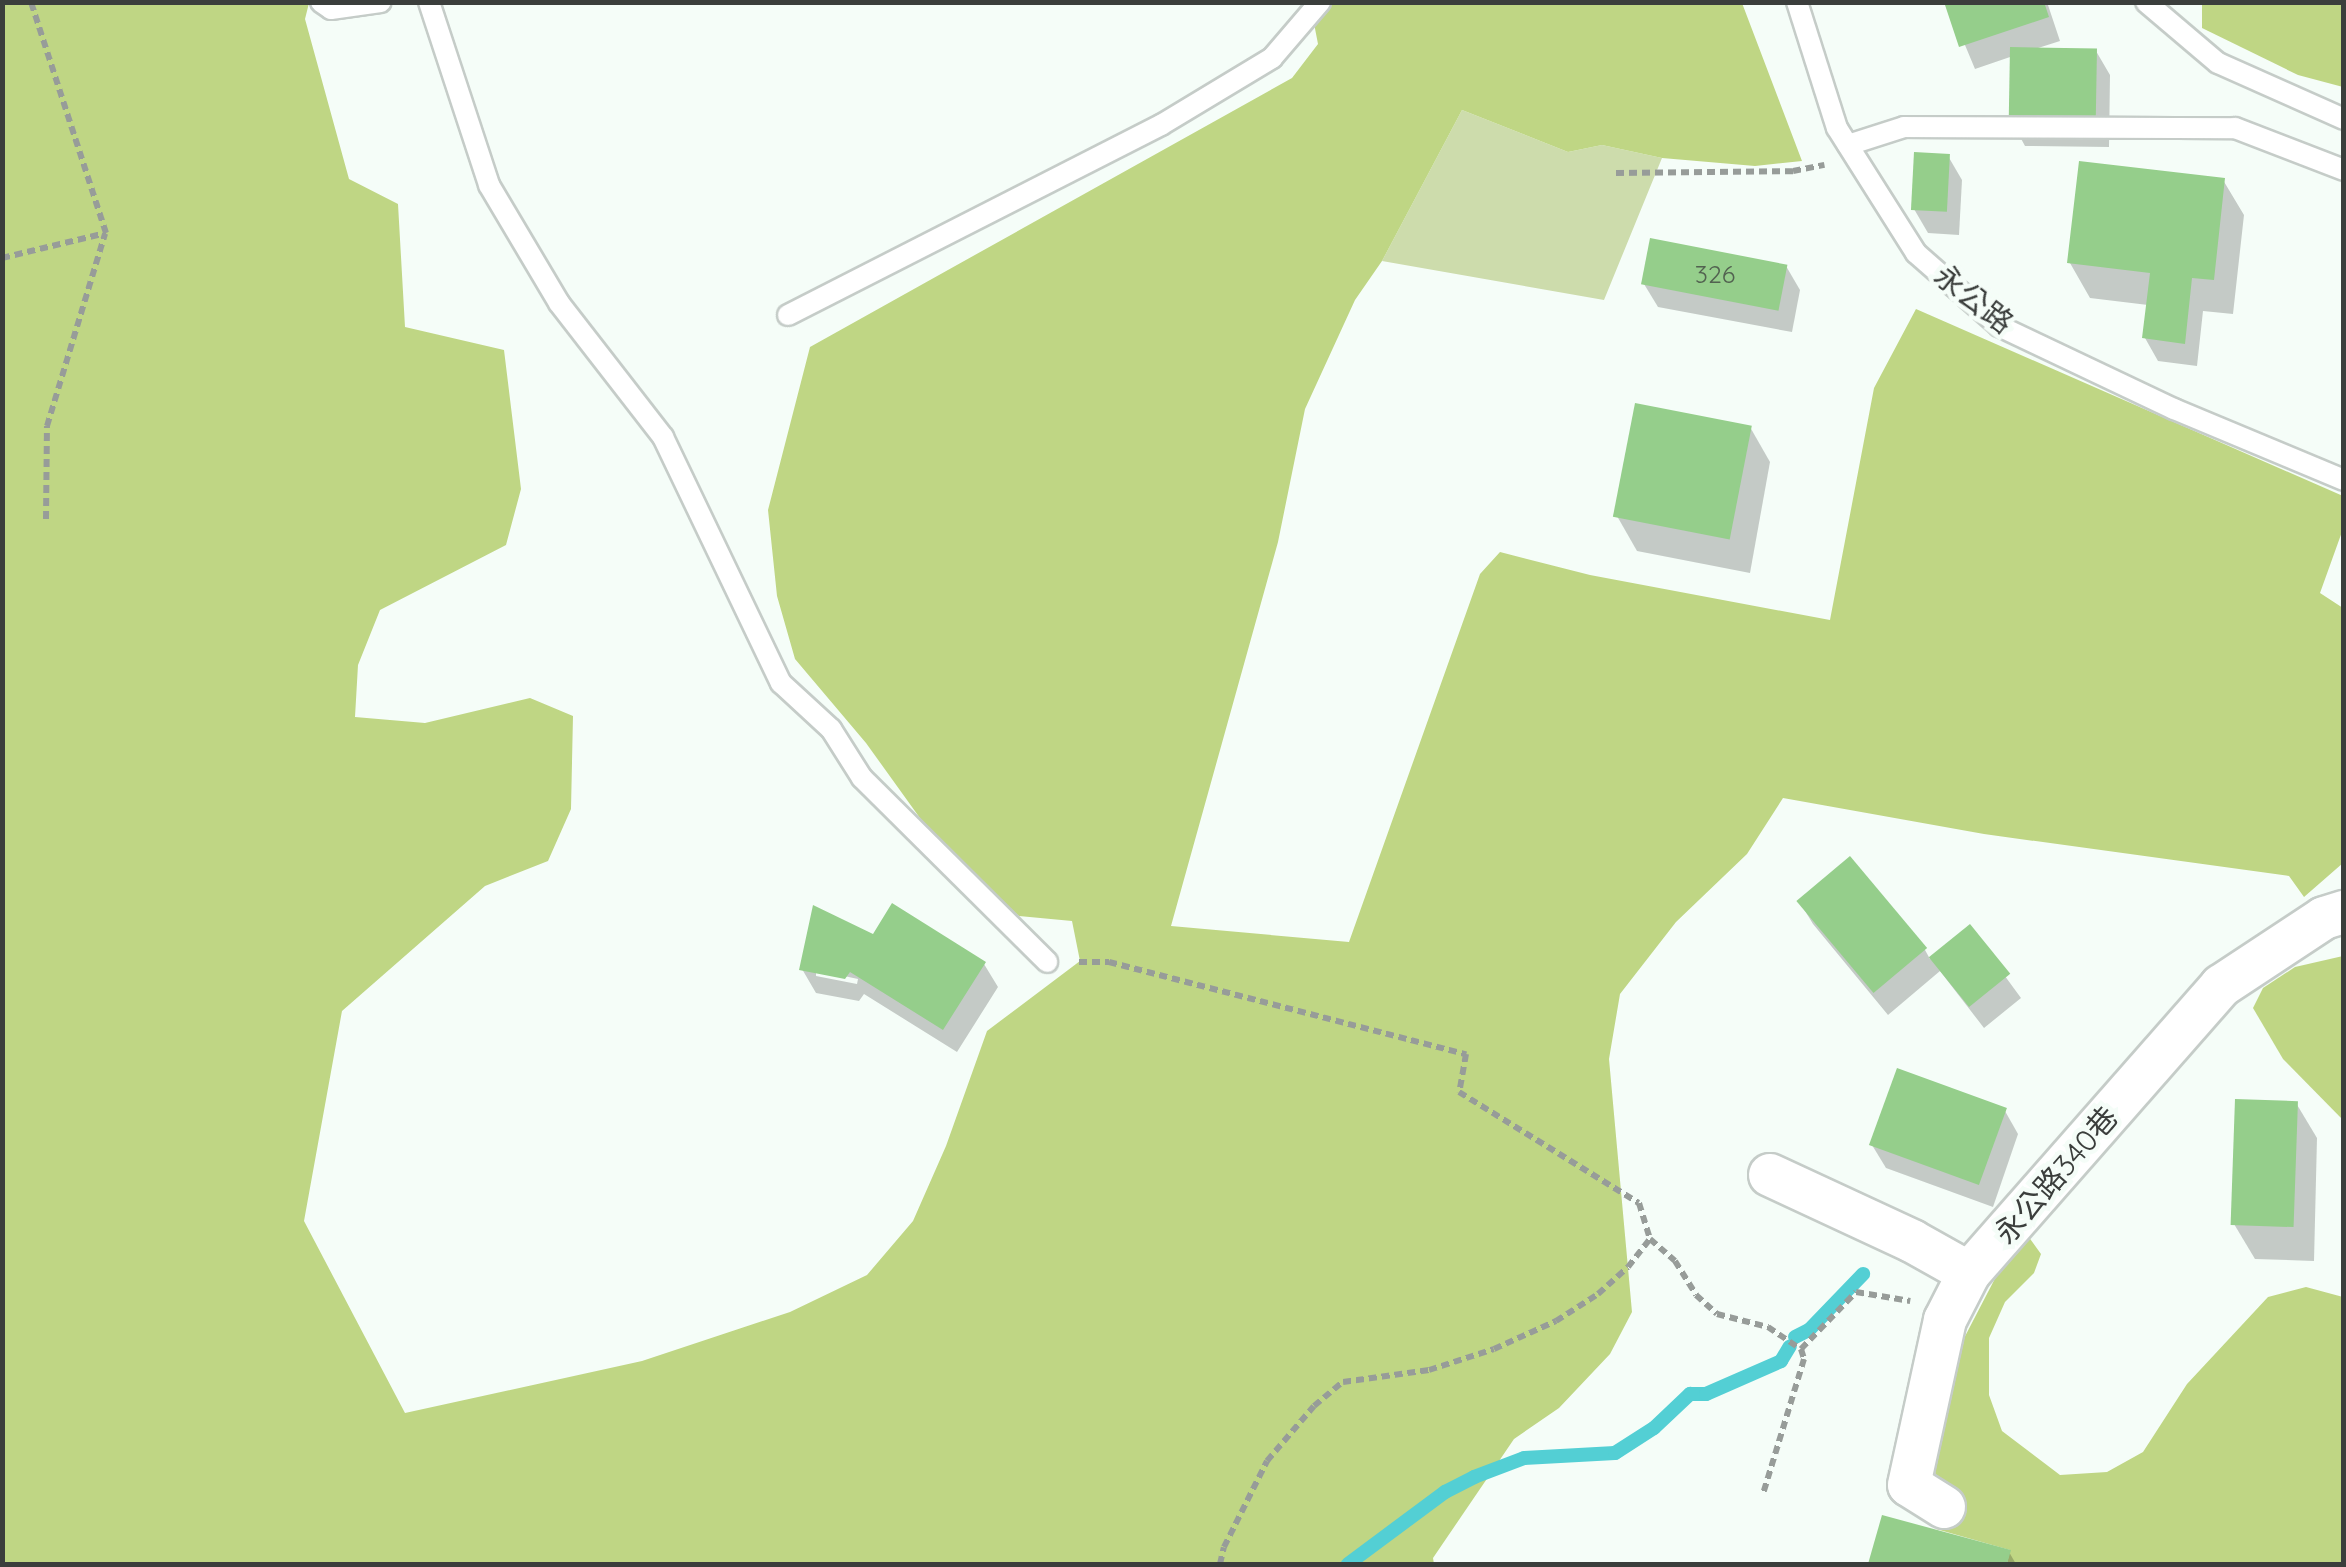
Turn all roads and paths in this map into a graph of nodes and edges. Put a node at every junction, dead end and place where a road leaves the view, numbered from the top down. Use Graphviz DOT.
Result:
graph roads {
  1 [pos="31,2"];
  2 [pos="321,2"];
  3 [pos="381,2"];
  4 [pos="429,2"];
  5 [pos="1320,2"];
  6 [pos="1797,2"];
  7 [pos="2146,2"];
  8 [pos="2344,118"];
  9 [pos="1848,145"];
  10 [pos="2344,170"];
  11 [pos="1616,172"];
  12 [pos="106,233"];
  13 [pos="2,258"];
  14 [pos="788,316"];
  15 [pos="2344,480"];
  16 [pos="46,519"];
  17 [pos="2344,912"];
  18 [pos="1048,962"];
  19 [pos="1770,1175"];
  20 [pos="1650,1240"];
  21 [pos="1956,1265"];
  22 [pos="1801,1348"];
  23 [pos="1763,1494"];
  24 [pos="1944,1507"];
  25 [pos="1220,1564"];
  1 -- 12 [label="path"];
  2 -- 3 [label="lane"];
  4 -- 18 [label="lane"];
  5 -- 14 [label="lane"];
  6 -- 9 [label="lane, 永公路"];
  7 -- 8 [label="lane"];
  9 -- 10 [label="lane"];
  9 -- 11 [label="path"];
  9 -- 15 [label="lane, 永公路"];
  12 -- 13 [label="path"];
  12 -- 16 [label="path"];
  17 -- 21 [label="street, 永公路340巷"];
  18 -- 20 [label="path"];
  19 -- 21 [label="street"];
  20 -- 22 [label="path"];
  20 -- 25 [label="path"];
  21 -- 22 [label="path"];
  21 -- 24 [label="street, 永公路340巷"];
  22 -- 23 [label="path"];
}
